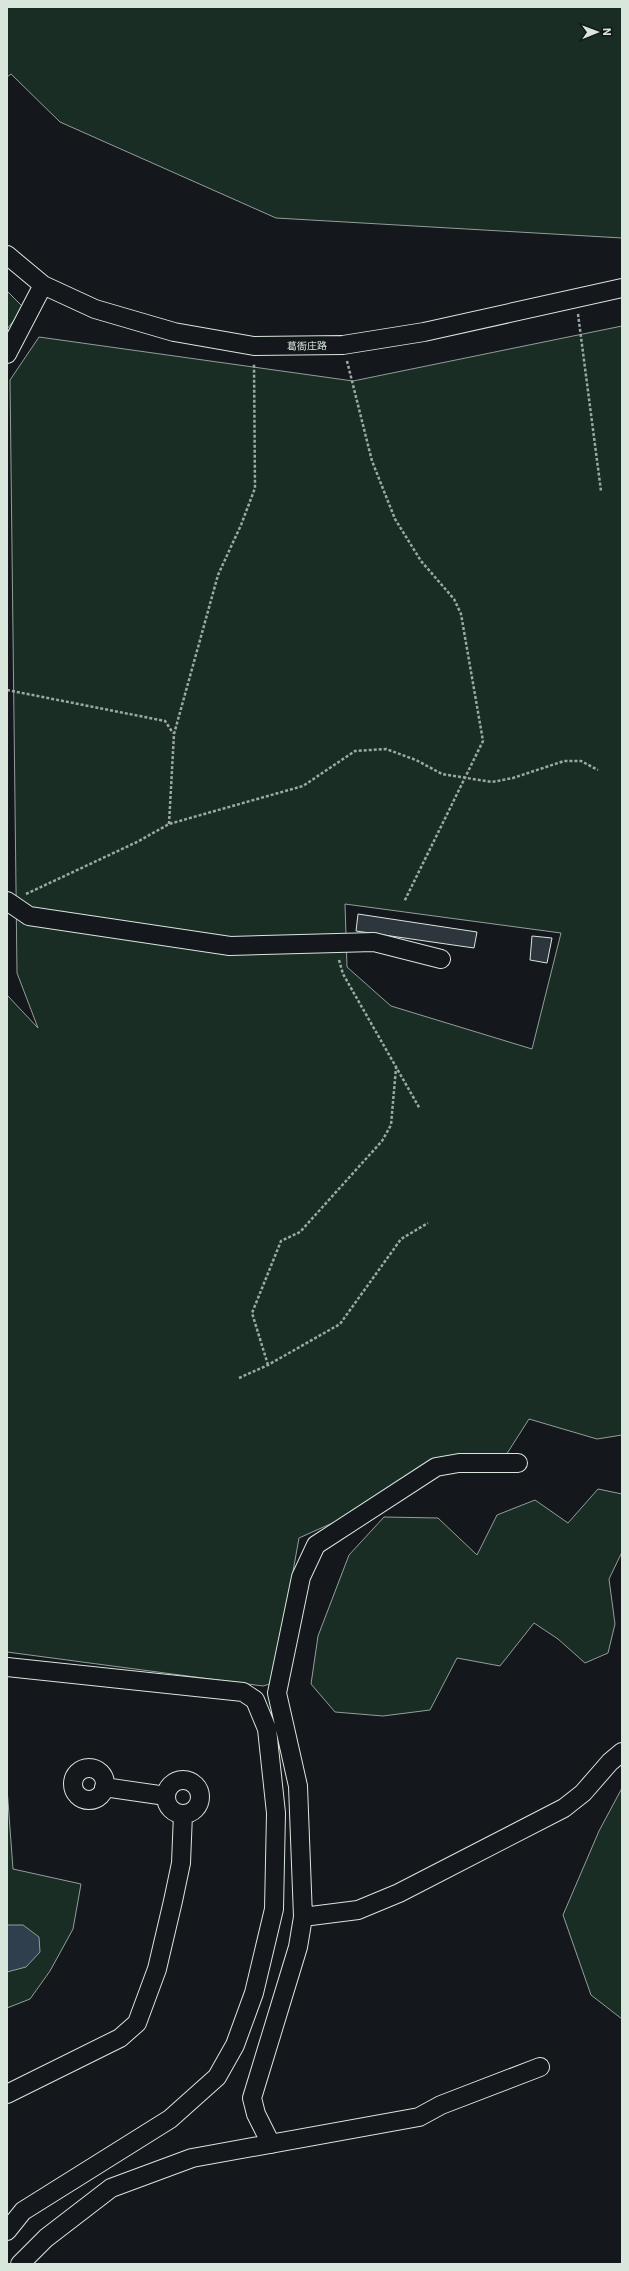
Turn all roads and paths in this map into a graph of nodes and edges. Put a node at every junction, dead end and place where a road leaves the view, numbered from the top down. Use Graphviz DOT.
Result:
graph roads {
  1 [pos="7,255"];
  2 [pos="43,285"];
  3 [pos="622,288"];
  4 [pos="576,299"];
  5 [pos="343,345"];
  6 [pos="254,346"];
  7 [pos="7,354"];
  8 [pos="601,491"];
  9 [pos="7,690"];
  10 [pos="174,734"];
  11 [pos="598,770"];
  12 [pos="463,778"];
  13 [pos="169,824"];
  14 [pos="8,902"];
  15 [pos="404,902"];
  16 [pos="334,943"];
  17 [pos="441,959"];
  18 [pos="396,1068"];
  19 [pos="420,1109"];
  20 [pos="428,1223"];
  21 [pos="268,1365"];
  22 [pos="238,1378"];
  23 [pos="518,1463"];
  24 [pos="7,1667"];
  25 [pos="622,1752"];
  26 [pos="104,1787"];
  27 [pos="166,1796"];
  28 [pos="184,1814"];
  29 [pos="303,1917"];
  30 [pos="540,2067"];
  31 [pos="7,2094"];
  32 [pos="271,2144"];
  33 [pos="7,2231"];
  34 [pos="20,2264"];
  1 -- 2 [label="street, 葛衙庄路"];
  2 -- 6 [label="street, 葛衙庄路"];
  2 -- 7 [label="street"];
  3 -- 4 [label="street, 葛衙庄路"];
  4 -- 5 [label="street, 葛衙庄路"];
  4 -- 8 [label="path"];
  5 -- 6 [label="street, 葛衙庄路"];
  5 -- 12 [label="path"];
  6 -- 10 [label="path"];
  9 -- 10 [label="path"];
  10 -- 13 [label="path"];
  11 -- 12 [label="path"];
  12 -- 13 [label="path"];
  12 -- 15 [label="path"];
  13 -- 14 [label="path"];
  14 -- 16 [label="street"];
  16 -- 17 [label="street"];
  16 -- 18 [label="path"];
  18 -- 19 [label="path"];
  18 -- 21 [label="path"];
  20 -- 21 [label="path"];
  21 -- 22 [label="path"];
  23 -- 29 [label="street"];
  24 -- 33 [label="street"];
  25 -- 29 [label="street"];
  26 -- 27 [label="street"];
  27 -- 28 [label="street"];
  27 -- 28 [label="street"];
  28 -- 31 [label="street"];
  29 -- 32 [label="street"];
  30 -- 32 [label="street"];
  32 -- 34 [label="street"];
}
